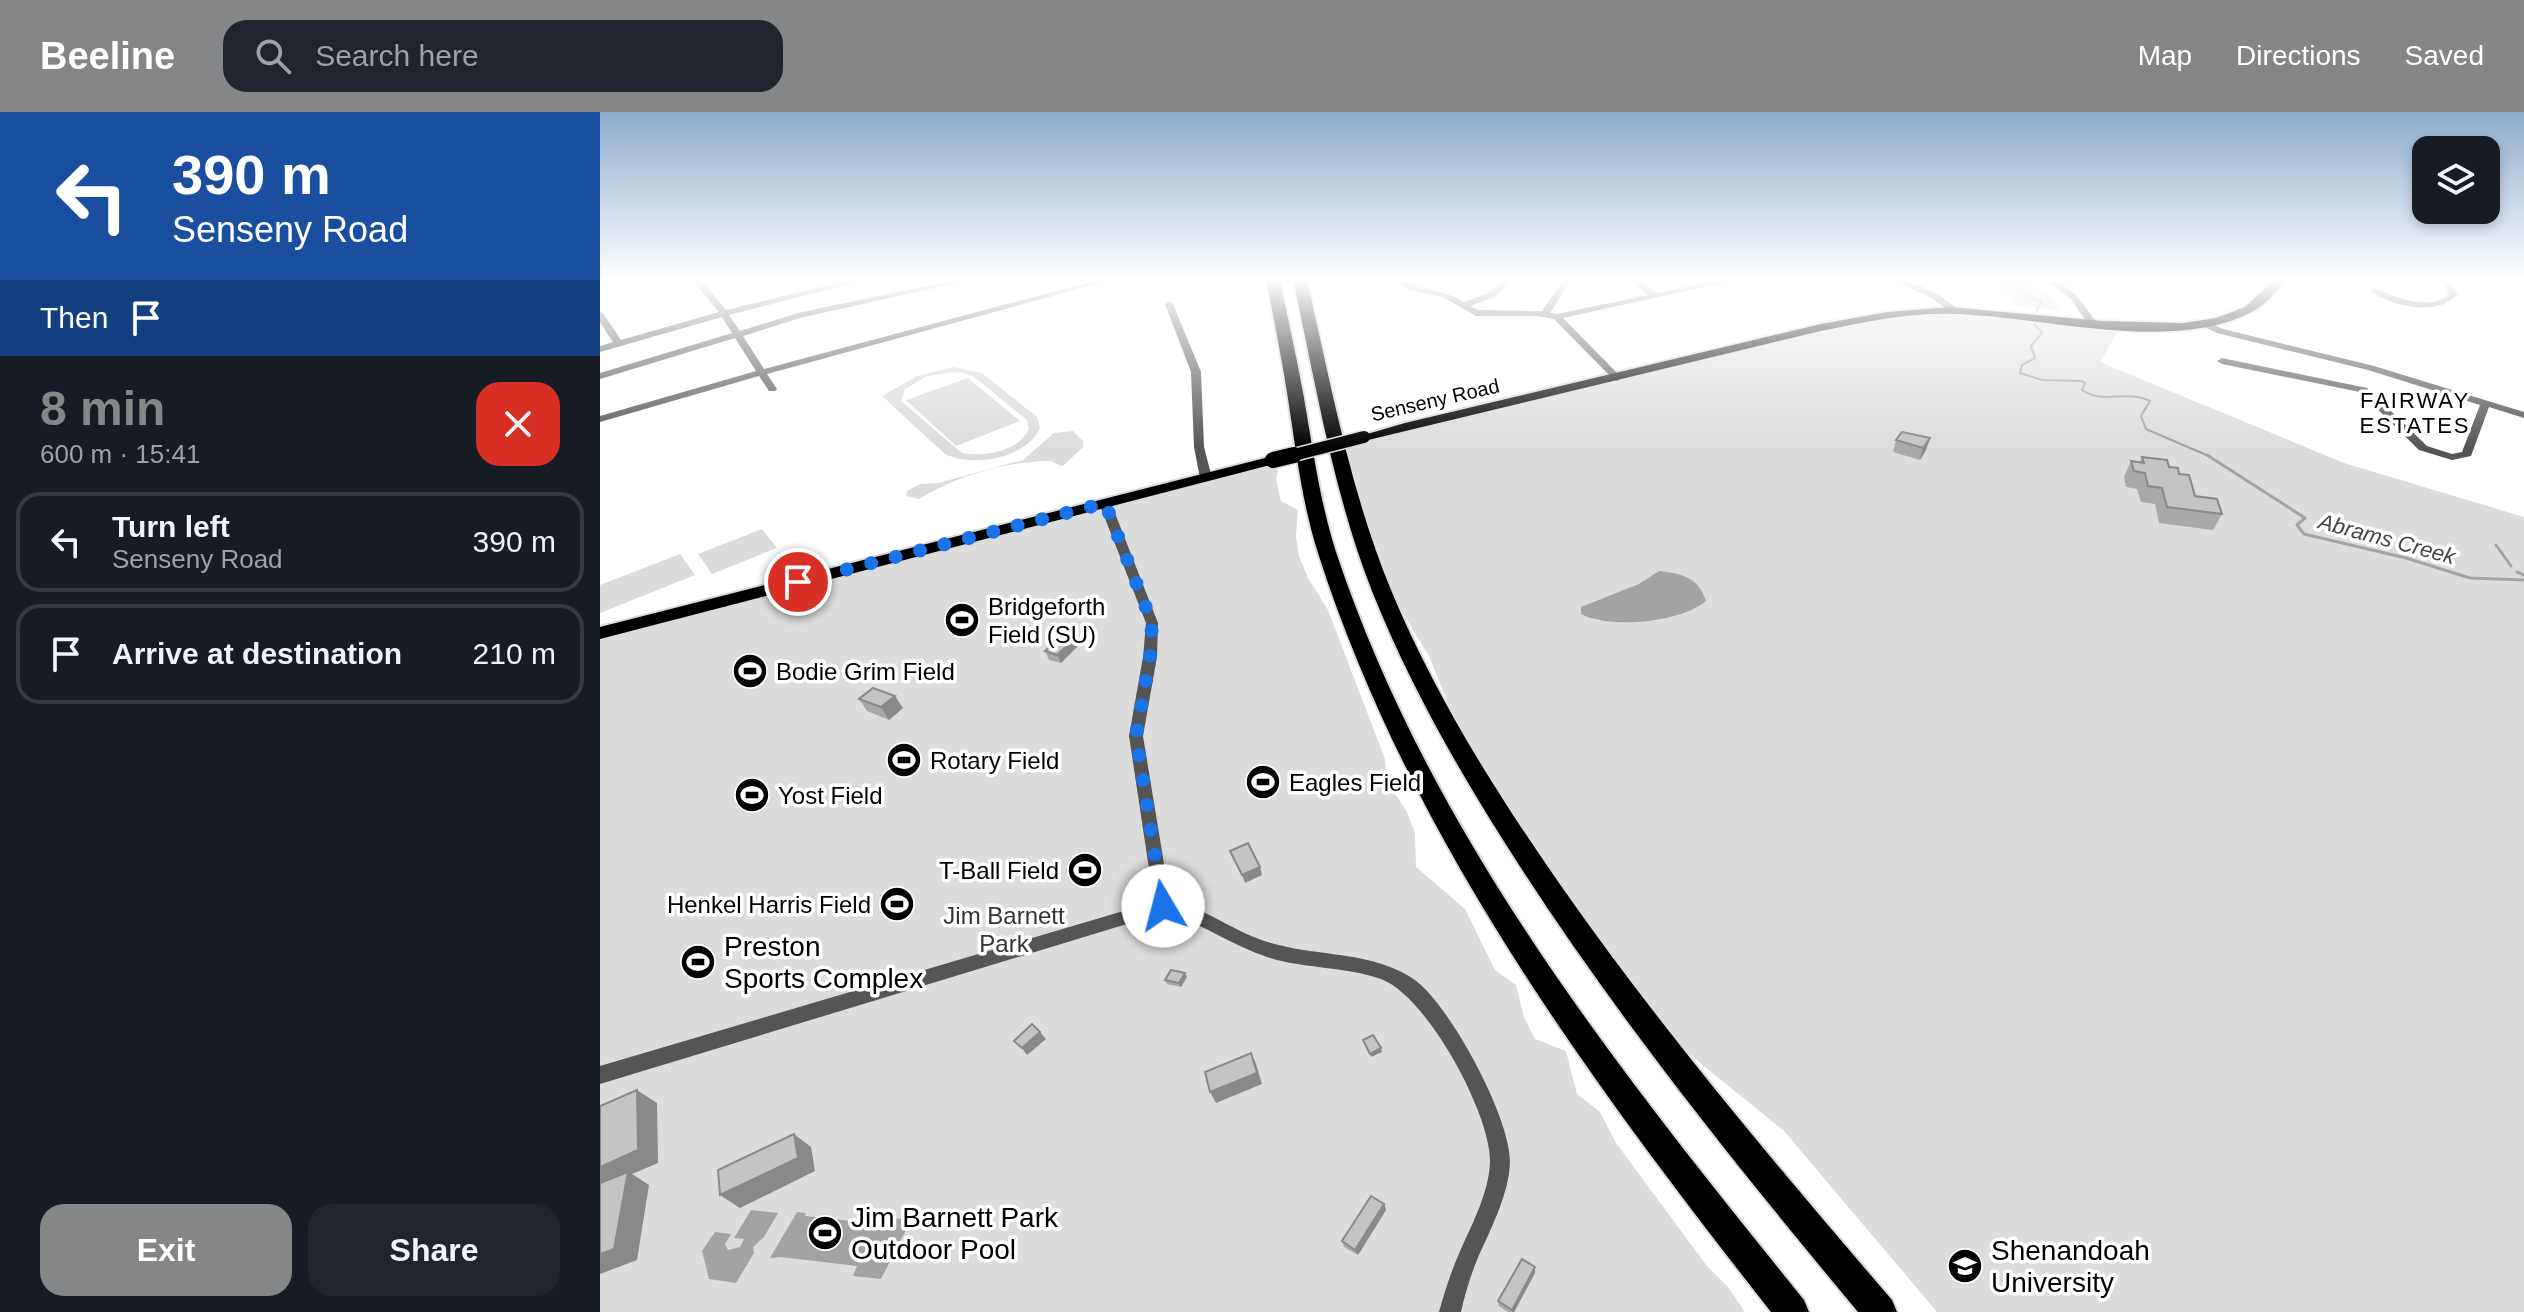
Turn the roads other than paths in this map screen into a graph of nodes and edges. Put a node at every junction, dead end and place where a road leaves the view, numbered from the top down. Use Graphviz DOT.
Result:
graph roads {
  1 [pos="614,336"];
  2 [pos="646,336"];
  3 [pos="730,336"];
  4 [pos="738,336"];
  5 [pos="899,336"];
  6 [pos="1182,336"];
  7 [pos="1283,336"];
  8 [pos="1313,336"];
  9 [pos="1576,336"];
  10 [pos="1801,336"];
  11 [pos="2240,336"];
  12 [pos="619,344"];
  13 [pos="600,349"];
  14 [pos="2222,361"];
  15 [pos="2371,368"];
  16 [pos="761,373"];
  17 [pos="600,376"];
  18 [pos="1617,378"];
  19 [pos="772,389"];
  20 [pos="2363,390"];
  21 [pos="2485,404"];
  22 [pos="2524,415"];
  23 [pos="600,419"];
  24 [pos="1206,478"];
  25 [pos="1105,503"];
  26 [pos="600,633"];
  27 [pos="1163,906"];
  28 [pos="600,1075"];
  29 [pos="1450,1312"];
  30 [pos="1792,1312"];
  31 [pos="1880,1312"];
  1 -- 12 [label="street"];
  2 -- 12 [label="street"];
  3 -- 17 [label="street"];
  4 -- 16 [label="street"];
  5 -- 16 [label="street"];
  6 -- 24 [label="street"];
  7 -- 30 [label="highway"];
  8 -- 31 [label="highway"];
  9 -- 18 [label="street"];
  10 -- 18 [label="main road, Senseny Road"];
  11 -- 15 [label="street"];
  12 -- 13 [label="street"];
  14 -- 20 [label="street"];
  15 -- 20 [label="street"];
  15 -- 21 [label="street"];
  16 -- 19 [label="street"];
  16 -- 23 [label="street"];
  18 -- 24 [label="main road, Senseny Road, bridge"];
  20 -- 21 [label="street"];
  21 -- 22 [label="street"];
  24 -- 25 [label="main road, Senseny Road"];
  25 -- 26 [label="main road, Senseny Road"];
  25 -- 27 [label="street"];
  27 -- 28 [label="street"];
  27 -- 29 [label="street"];
}
